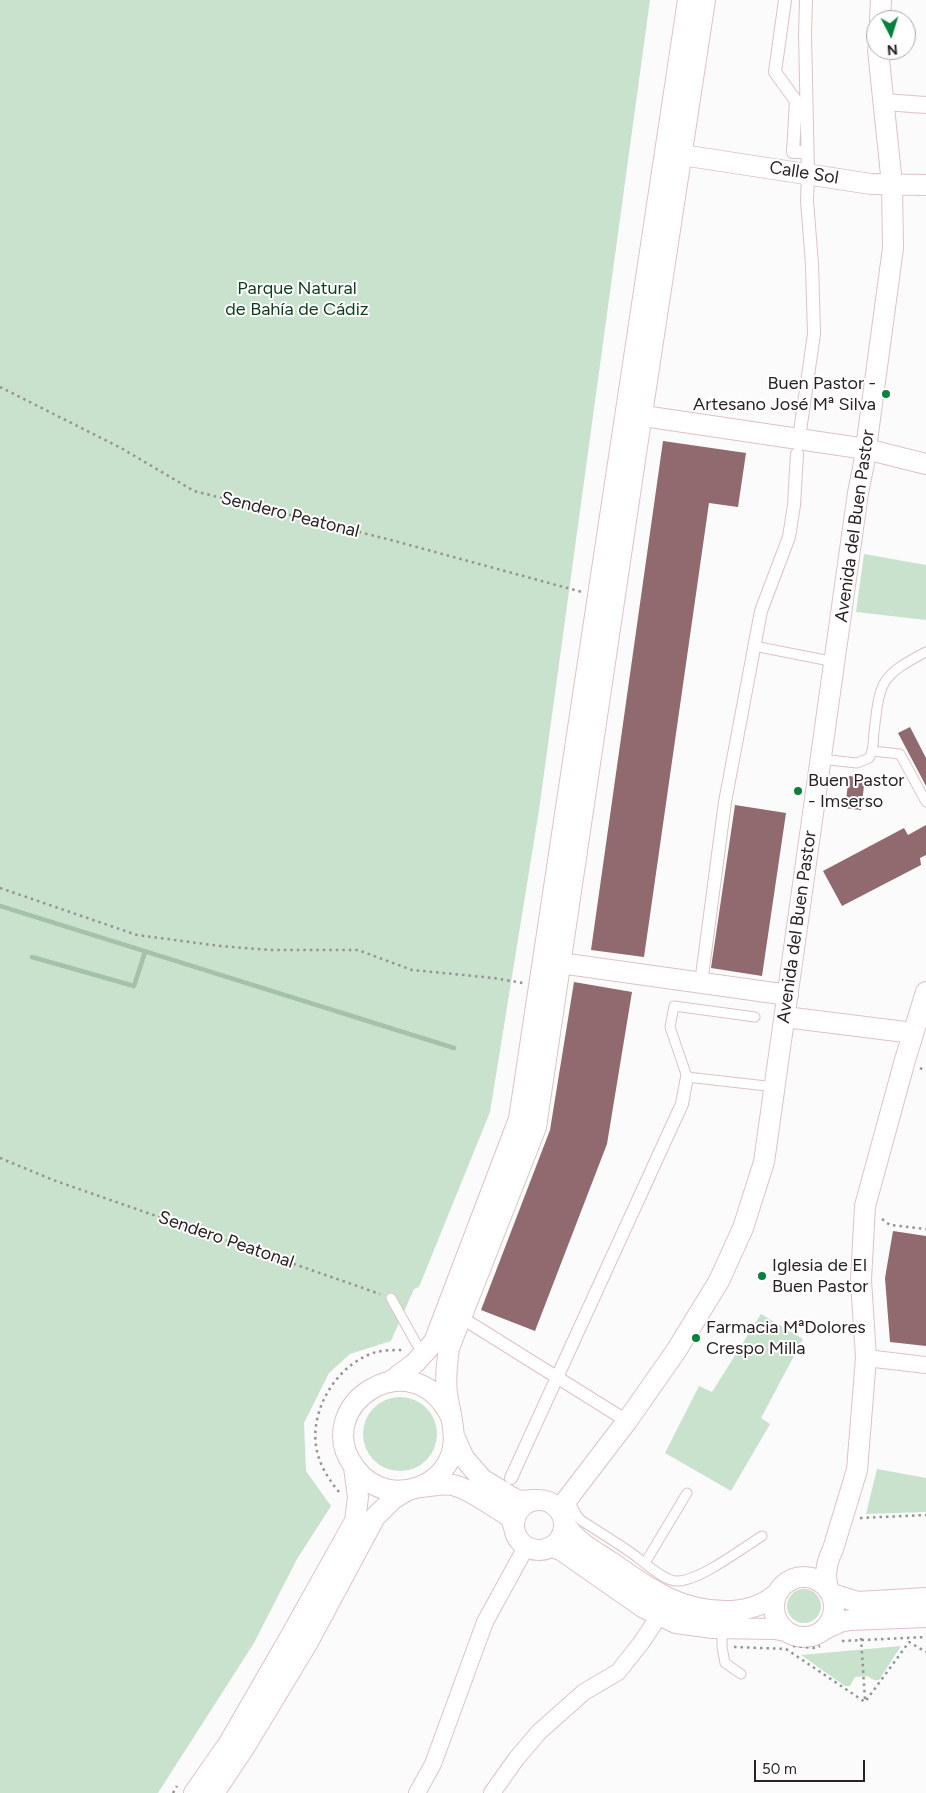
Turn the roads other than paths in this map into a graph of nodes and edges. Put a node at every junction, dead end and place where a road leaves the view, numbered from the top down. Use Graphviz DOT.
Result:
graph roads {
  1 [pos="688,0"];
  2 [pos="705,0"];
  3 [pos="786,0"];
  4 [pos="806,0"];
  5 [pos="879,60"];
  6 [pos="882,102"];
  7 [pos="926,105"];
  8 [pos="807,152"];
  9 [pos="682,155"];
  10 [pos="808,173"];
  11 [pos="892,184"];
  12 [pos="926,185"];
  13 [pos="634,415"];
  14 [pos="798,446"];
  15 [pos="866,449"];
  16 [pos="926,464"];
  17 [pos="754,646"];
  18 [pos="926,652"];
  19 [pos="835,662"];
  20 [pos="872,751"];
  21 [pos="820,759"];
  22 [pos="926,802"];
  23 [pos="560,963"];
  24 [pos="701,983"];
  25 [pos="926,992"];
  26 [pos="788,995"];
  27 [pos="755,1017"];
  28 [pos="786,1017"];
  29 [pos="913,1033"];
  30 [pos="687,1077"];
  31 [pos="775,1087"];
  32 [pos="391,1298"];
  33 [pos="462,1318"];
  34 [pos="421,1348"];
  35 [pos="866,1358"];
  36 [pos="926,1364"];
  37 [pos="558,1377"];
  38 [pos="391,1381"];
  39 [pos="451,1417"];
  40 [pos="627,1420"];
  41 [pos="455,1438"];
  42 [pos="354,1467"];
  43 [pos="511,1478"];
  44 [pos="413,1489"];
  45 [pos="686,1493"];
  46 [pos="534,1500"];
  47 [pos="564,1510"];
  48 [pos="514,1527"];
  49 [pos="762,1536"];
  50 [pos="526,1547"];
  51 [pos="552,1547"];
  52 [pos="827,1561"];
  53 [pos="645,1563"];
  54 [pos="800,1576"];
  55 [pos="830,1591"];
  56 [pos="775,1595"];
  57 [pos="926,1598"];
  58 [pos="659,1616"];
  59 [pos="926,1617"];
  60 [pos="727,1628"];
  61 [pos="823,1630"];
  62 [pos="786,1631"];
  63 [pos="741,1674"];
  64 [pos="186,1789"];
  65 [pos="214,1793"];
  66 [pos="417,1793"];
  67 [pos="492,1793"];
  1 -- 13 [label="street"];
  2 -- 9 [label="street"];
  3 -- 8 [label="street"];
  4 -- 8 [label="street"];
  5 -- 6 [label="street, Avenida del Buen Pastor"];
  6 -- 7 [label="street"];
  6 -- 11 [label="street, Avenida del Buen Pastor"];
  8 -- 10 [label="street"];
  9 -- 10 [label="street, Calle Sol"];
  9 -- 13 [label="street"];
  10 -- 11 [label="street, Calle Sol"];
  10 -- 14 [label="street"];
  11 -- 12 [label="street, Calle Sol"];
  11 -- 15 [label="street, Avenida del Buen Pastor"];
  13 -- 14 [label="street"];
  13 -- 23 [label="street"];
  13 -- 34 [label="street"];
  14 -- 15 [label="street"];
  14 -- 17 [label="street"];
  15 -- 16 [label="street"];
  15 -- 19 [label="street, Avenida del Buen Pastor"];
  17 -- 19 [label="lane"];
  17 -- 24 [label="street"];
  18 -- 20 [label="lane"];
  19 -- 21 [label="street, Avenida del Buen Pastor"];
  20 -- 21 [label="lane"];
  20 -- 22 [label="lane"];
  21 -- 26 [label="street, Avenida del Buen Pastor"];
  23 -- 24 [label="street"];
  23 -- 33 [label="street"];
  24 -- 26 [label="street"];
  25 -- 29 [label="street"];
  26 -- 28 [label="street, Avenida del Buen Pastor"];
  27 -- 30 [label="lane"];
  28 -- 29 [label="street"];
  28 -- 31 [label="street, Avenida del Buen Pastor"];
  29 -- 35 [label="street"];
  30 -- 31 [label="lane"];
  30 -- 37 [label="street"];
  31 -- 40 [label="street, Avenida del Buen Pastor"];
  32 -- 34 [label="lane"];
  33 -- 37 [label="street"];
  33 -- 39 [label="street"];
  34 -- 38 [label="street"];
  35 -- 36 [label="street"];
  35 -- 52 [label="street"];
  37 -- 40 [label="street"];
  37 -- 43 [label="street"];
  38 -- 39 [label="street"];
  38 -- 42 [label="street"];
  39 -- 41 [label="street"];
  40 -- 47 [label="street, Avenida del Buen Pastor"];
  41 -- 44 [label="street"];
  41 -- 46 [label="street"];
  42 -- 44 [label="street"];
  42 -- 64 [label="street"];
  44 -- 48 [label="street"];
  44 -- 65 [label="street"];
  45 -- 53 [label="lane"];
  46 -- 47 [label="street"];
  46 -- 48 [label="street"];
  47 -- 51 [label="street"];
  47 -- 53 [label="lane"];
  47 -- 56 [label="street"];
  48 -- 50 [label="street"];
  49 -- 53 [label="lane"];
  50 -- 51 [label="street"];
  50 -- 66 [label="street"];
  51 -- 58 [label="street"];
  52 -- 54 [label="street"];
  52 -- 55 [label="street"];
  54 -- 55 [label="street"];
  54 -- 56 [label="street"];
  55 -- 57 [label="street"];
  55 -- 61 [label="street"];
  56 -- 62 [label="street"];
  58 -- 60 [label="street"];
  58 -- 67 [label="street"];
  59 -- 61 [label="street"];
  60 -- 62 [label="street"];
  60 -- 63 [label="lane"];
  61 -- 62 [label="street"];
}
